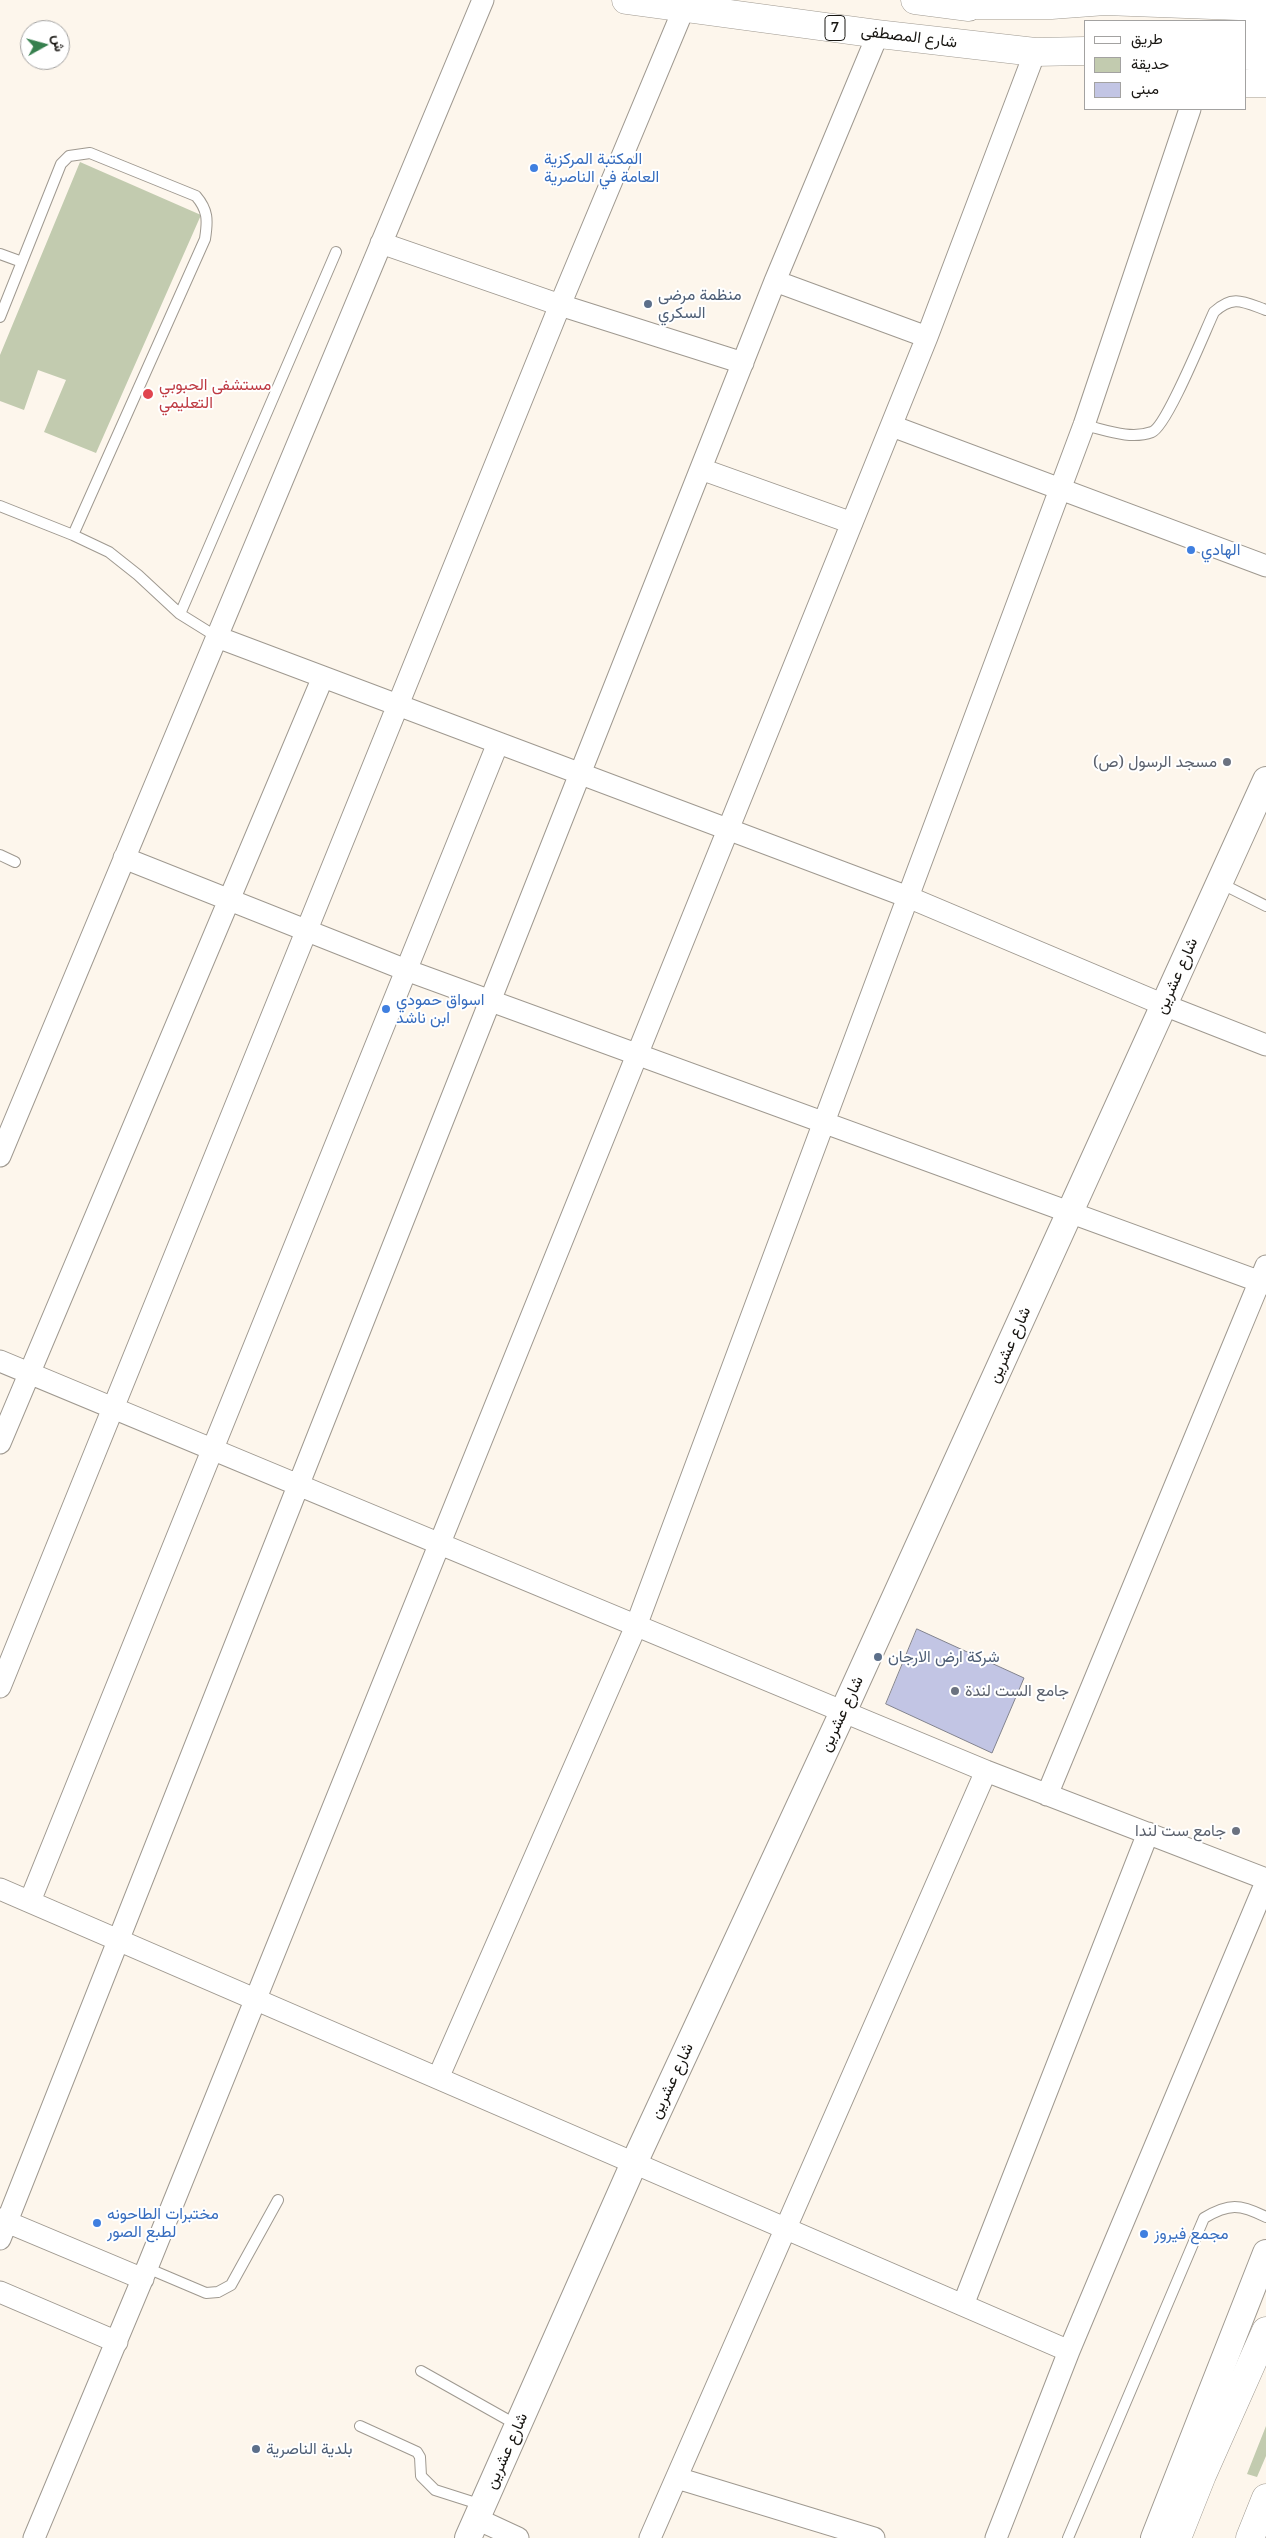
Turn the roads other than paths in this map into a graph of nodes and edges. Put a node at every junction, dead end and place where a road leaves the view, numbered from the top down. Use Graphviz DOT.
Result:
graph roads {
  1 [pos="483,0"];
  2 [pos="626,0"];
  3 [pos="915,0"];
  4 [pos="952,4"];
  5 [pos="1266,7"];
  6 [pos="684,8"];
  7 [pos="1238,12"];
  8 [pos="1084,21"];
  9 [pos="1266,30"];
  10 [pos="878,34"];
  11 [pos="1084,51"];
  12 [pos="1039,52"];
  13 [pos="1246,55"];
  14 [pos="1266,56"];
  15 [pos="1084,63"];
  16 [pos="1246,83"];
  17 [pos="1266,84"];
  18 [pos="1190,110"];
  19 [pos="382,243"];
  20 [pos="336,252"];
  21 [pos="0,254"];
  22 [pos="22,262"];
  23 [pos="775,281"];
  24 [pos="560,305"];
  25 [pos="1266,310"];
  26 [pos="0,317"];
  27 [pos="927,338"];
  28 [pos="743,363"];
  29 [pos="1084,425"];
  30 [pos="892,426"];
  31 [pos="701,469"];
  32 [pos="1060,490"];
  33 [pos="0,506"];
  34 [pos="852,524"];
  35 [pos="73,534"];
  36 [pos="1266,566"];
  37 [pos="180,614"];
  38 [pos="217,637"];
  39 [pos="323,677"];
  40 [pos="398,705"];
  41 [pos="498,743"];
  42 [pos="580,773"];
  43 [pos="1266,780"];
  44 [pos="729,829"];
  45 [pos="0,855"];
  46 [pos="124,858"];
  47 [pos="16,862"];
  48 [pos="1220,882"];
  49 [pos="908,897"];
  50 [pos="229,900"];
  51 [pos="1266,906"];
  52 [pos="306,932"];
  53 [pos="406,970"];
  54 [pos="490,1001"];
  55 [pos="1164,1006"];
  56 [pos="1266,1045"];
  57 [pos="638,1053"];
  58 [pos="824,1124"];
  59 [pos="0,1156"];
  60 [pos="1070,1212"];
  61 [pos="1264,1277"];
  62 [pos="0,1361"];
  63 [pos="30,1373"];
  64 [pos="113,1408"];
  65 [pos="0,1444"];
  66 [pos="212,1450"];
  67 [pos="298,1485"];
  68 [pos="440,1544"];
  69 [pos="636,1626"];
  70 [pos="0,1687"];
  71 [pos="843,1712"];
  72 [pos="986,1771"];
  73 [pos="1047,1795"];
  74 [pos="1148,1833"];
  75 [pos="1266,1881"];
  76 [pos="0,1888"];
  77 [pos="30,1901"];
  78 [pos="119,1940"];
  79 [pos="256,1999"];
  80 [pos="438,2078"];
  81 [pos="634,2163"];
  82 [pos="278,2200"];
  83 [pos="1266,2217"];
  84 [pos="2,2226"];
  85 [pos="784,2228"];
  86 [pos="1266,2253"];
  87 [pos="145,2273"];
  88 [pos="0,2292"];
  89 [pos="963,2305"];
  90 [pos="1266,2331"];
  91 [pos="117,2342"];
  92 [pos="1069,2351"];
  93 [pos="1266,2356"];
  94 [pos="420,2372"];
  95 [pos="518,2425"];
  96 [pos="360,2426"];
  97 [pos="677,2478"];
  98 [pos="1264,2504"];
  99 [pos="476,2521"];
  100 [pos="34,2538"];
  101 [pos="518,2538"];
  102 [pos="650,2538"];
  103 [pos="874,2538"];
  104 [pos="996,2538"];
  105 [pos="1068,2538"];
  106 [pos="1154,2538"];
  107 [pos="1177,2538"];
  108 [pos="1197,2538"];
  109 [pos="1250,2538"];
  1 -- 19 [label="street"];
  2 -- 6 [label="main road, شارع المصطفى / 7"];
  3 -- 4 [label="main road"];
  4 -- 7 [label="main road"];
  4 -- 8 [label="main road"];
  5 -- 7 [label="main road"];
  6 -- 10 [label="main road, شارع المصطفى / 7"];
  6 -- 24 [label="street"];
  7 -- 9 [label="main road"];
  10 -- 12 [label="main road, شارع المصطفى / 7"];
  10 -- 23 [label="street"];
  11 -- 12 [label="main road, 7"];
  12 -- 15 [label="main road"];
  12 -- 27 [label="street"];
  13 -- 14 [label="main road"];
  16 -- 17 [label="main road"];
  18 -- 29 [label="street"];
  19 -- 24 [label="street"];
  19 -- 38 [label="street"];
  20 -- 37 [label="lane"];
  21 -- 22 [label="lane"];
  22 -- 26 [label="lane"];
  22 -- 35 [label="lane"];
  23 -- 27 [label="street"];
  23 -- 28 [label="street"];
  24 -- 28 [label="street"];
  24 -- 40 [label="street"];
  25 -- 29 [label="lane"];
  27 -- 30 [label="street"];
  28 -- 31 [label="street"];
  29 -- 32 [label="street"];
  30 -- 32 [label="street"];
  30 -- 34 [label="street"];
  31 -- 34 [label="street"];
  31 -- 42 [label="street"];
  32 -- 36 [label="street"];
  32 -- 49 [label="street"];
  33 -- 35 [label="lane"];
  34 -- 44 [label="street"];
  35 -- 37 [label="lane"];
  37 -- 38 [label="lane"];
  38 -- 39 [label="street"];
  38 -- 46 [label="street"];
  39 -- 40 [label="street"];
  39 -- 50 [label="street"];
  40 -- 41 [label="street"];
  40 -- 52 [label="street"];
  41 -- 42 [label="street"];
  41 -- 53 [label="street"];
  42 -- 44 [label="street"];
  42 -- 54 [label="street"];
  43 -- 48 [label="street, شارع عشرين"];
  44 -- 49 [label="street"];
  44 -- 57 [label="street"];
  45 -- 47 [label="lane"];
  46 -- 50 [label="street"];
  46 -- 59 [label="street"];
  48 -- 51 [label="lane"];
  48 -- 55 [label="street, شارع عشرين"];
  49 -- 55 [label="street"];
  49 -- 58 [label="street"];
  50 -- 52 [label="street"];
  50 -- 63 [label="street"];
  52 -- 53 [label="street"];
  52 -- 64 [label="street"];
  53 -- 54 [label="street"];
  53 -- 66 [label="street"];
  54 -- 57 [label="street"];
  54 -- 67 [label="street"];
  55 -- 56 [label="street"];
  55 -- 60 [label="street, شارع عشرين"];
  57 -- 58 [label="street"];
  57 -- 68 [label="street"];
  58 -- 60 [label="street"];
  58 -- 69 [label="street"];
  60 -- 61 [label="street"];
  60 -- 71 [label="street, شارع عشرين"];
  61 -- 73 [label="street"];
  62 -- 63 [label="street"];
  63 -- 64 [label="street"];
  63 -- 65 [label="street"];
  64 -- 66 [label="street"];
  64 -- 70 [label="street"];
  66 -- 67 [label="street"];
  66 -- 77 [label="street"];
  67 -- 68 [label="street"];
  67 -- 78 [label="street"];
  68 -- 69 [label="street"];
  68 -- 79 [label="street"];
  69 -- 71 [label="street"];
  69 -- 80 [label="street"];
  71 -- 72 [label="street"];
  71 -- 81 [label="street, شارع عشرين"];
  72 -- 73 [label="street"];
  72 -- 85 [label="street"];
  73 -- 74 [label="street"];
  74 -- 75 [label="street"];
  74 -- 89 [label="street"];
  75 -- 92 [label="street"];
  76 -- 77 [label="street"];
  77 -- 78 [label="street"];
  78 -- 79 [label="street"];
  78 -- 84 [label="street"];
  79 -- 80 [label="street"];
  79 -- 87 [label="street"];
  80 -- 81 [label="street"];
  81 -- 85 [label="street"];
  81 -- 95 [label="street, شارع عشرين"];
  82 -- 87 [label="lane"];
  83 -- 105 [label="lane"];
  84 -- 87 [label="street"];
  85 -- 89 [label="street"];
  85 -- 97 [label="street"];
  86 -- 106 [label="street"];
  87 -- 91 [label="street"];
  88 -- 91 [label="street"];
  89 -- 92 [label="street"];
  90 -- 107 [label="main road"];
  91 -- 100 [label="street"];
  92 -- 104 [label="street"];
  93 -- 108 [label="main road"];
  94 -- 95 [label="lane"];
  95 -- 99 [label="street, شارع عشرين"];
  96 -- 99 [label="lane"];
  97 -- 102 [label="street"];
  97 -- 103 [label="street"];
  98 -- 109 [label="main road"];
  99 -- 101 [label="street"];
}
